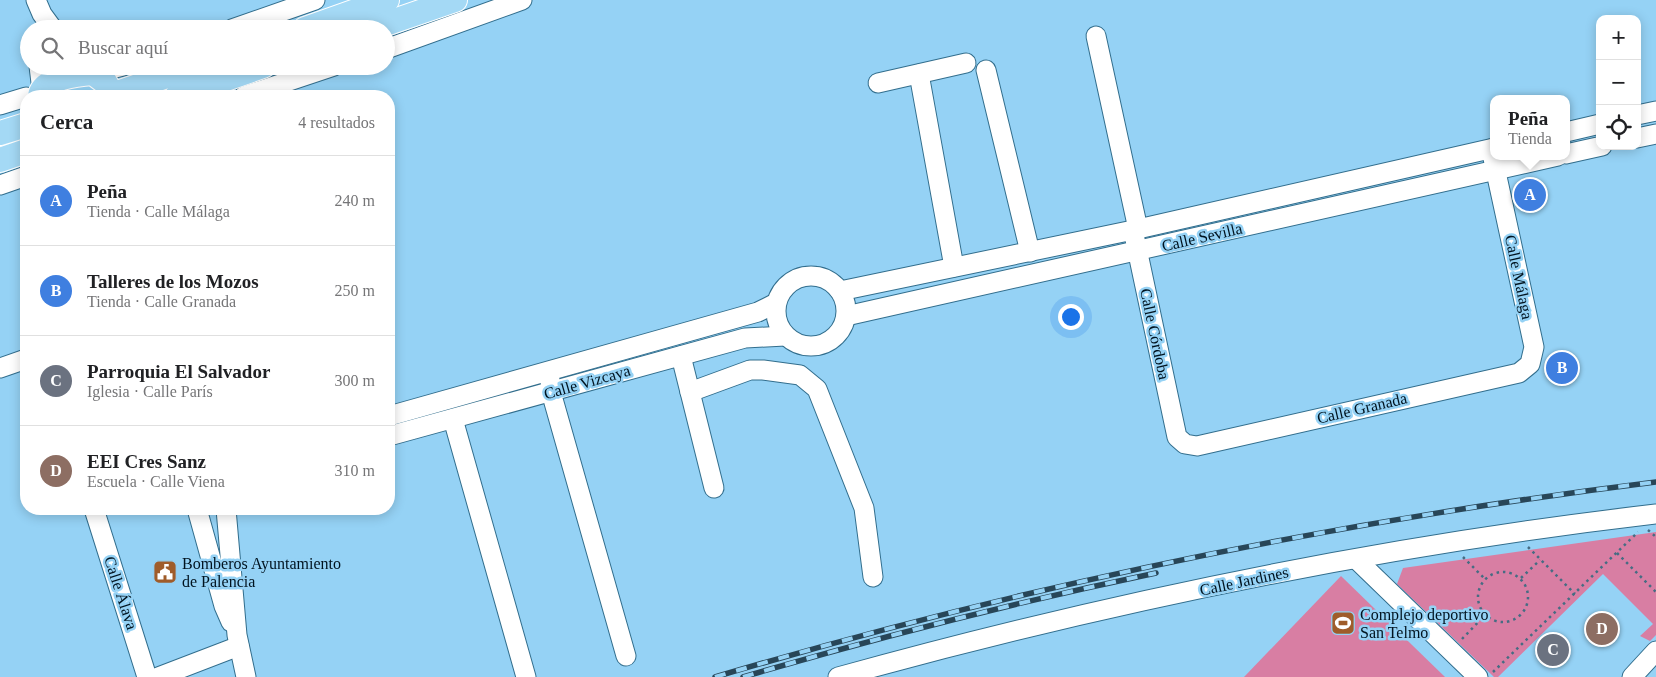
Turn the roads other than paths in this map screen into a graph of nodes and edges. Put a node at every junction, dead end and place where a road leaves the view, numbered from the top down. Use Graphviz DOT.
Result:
graph roads {
  1 [pos="315,0"];
  2 [pos="387,0"];
  3 [pos="455,0"];
  4 [pos="522,0"];
  5 [pos="258,20"];
  6 [pos="330,20"];
  7 [pos="395,21"];
  8 [pos="1096,36"];
  9 [pos="395,46"];
  10 [pos="966,63"];
  11 [pos="986,70"];
  12 [pos="919,74"];
  13 [pos="38,75"];
  14 [pos="71,75"];
  15 [pos="96,75"];
  16 [pos="171,75"];
  17 [pos="237,75"];
  18 [pos="307,75"];
  19 [pos="878,83"];
  20 [pos="36,90"];
  21 [pos="42,90"];
  22 [pos="108,90"];
  23 [pos="128,90"];
  24 [pos="194,90"];
  25 [pos="262,90"];
  26 [pos="20,99"];
  27 [pos="0,105"];
  28 [pos="1656,111"];
  29 [pos="1641,114"];
  30 [pos="1596,125"];
  31 [pos="20,127"];
  32 [pos="1570,131"];
  33 [pos="0,133"];
  34 [pos="1656,134"];
  35 [pos="1641,137"];
  36 [pos="1596,147"];
  37 [pos="1490,148"];
  38 [pos="20,153"];
  39 [pos="1570,153"];
  40 [pos="0,160"];
  41 [pos="1494,160"];
  42 [pos="1540,160"];
  43 [pos="1495,170"];
  44 [pos="20,178"];
  45 [pos="0,185"];
  46 [pos="1136,230"];
  47 [pos="1030,252"];
  48 [pos="1137,252"];
  49 [pos="954,268"];
  50 [pos="840,291"];
  51 [pos="776,303"];
  52 [pos="846,316"];
  53 [pos="785,336"];
  54 [pos="1534,347"];
  55 [pos="681,356"];
  56 [pos="20,361"];
  57 [pos="0,368"];
  58 [pos="550,372"];
  59 [pos="551,392"];
  60 [pos="690,392"];
  61 [pos="395,414"];
  62 [pos="453,419"];
  63 [pos="395,434"];
  64 [pos="1177,437"];
  65 [pos="714,488"];
  66 [pos="96,515"];
  67 [pos="199,515"];
  68 [pos="227,515"];
  69 [pos="1650,520"];
  70 [pos="1409,550"];
  71 [pos="1357,560"];
  72 [pos="873,577"];
  73 [pos="1385,589"];
  74 [pos="238,640"];
  75 [pos="626,656"];
  76 [pos="1654,658"];
  77 [pos="876,672"];
  78 [pos="1476,676"];
  79 [pos="147,677"];
  80 [pos="158,677"];
  81 [pos="246,677"];
  82 [pos="526,677"];
  83 [pos="838,677"];
  84 [pos="1632,677"];
  1 -- 5 [label="street"];
  2 -- 6 [label="main road"];
  3 -- 7 [label="main road"];
  4 -- 9 [label="street"];
  8 -- 46 [label="street, Calle Córdoba"];
  10 -- 12 [label="street"];
  11 -- 47 [label="street"];
  12 -- 19 [label="street"];
  12 -- 49 [label="street"];
  13 -- 20 [label="street"];
  14 -- 21 [label="main road"];
  15 -- 22 [label="main road"];
  16 -- 23 [label="main road"];
  17 -- 24 [label="main road"];
  18 -- 25 [label="street"];
  26 -- 27 [label="street"];
  28 -- 29 [label="street"];
  30 -- 32 [label="street"];
  31 -- 33 [label="main road"];
  34 -- 35 [label="street"];
  36 -- 39 [label="street"];
  37 -- 46 [label="street, Calle Sevilla"];
  38 -- 40 [label="main road"];
  41 -- 43 [label="street, Calle Málaga"];
  42 -- 43 [label="street, Calle Sevilla"];
  43 -- 48 [label="street, Calle Sevilla"];
  43 -- 54 [label="street, Calle Málaga"];
  44 -- 45 [label="street"];
  46 -- 47 [label="street, Calle Sevilla"];
  46 -- 48 [label="street, Calle Córdoba"];
  47 -- 49 [label="street, Calle Sevilla"];
  48 -- 52 [label="street, Calle Sevilla"];
  48 -- 64 [label="street, Calle Córdoba"];
  49 -- 50 [label="street, Calle Sevilla"];
  50 -- 51 [label="street"];
  50 -- 52 [label="street"];
  51 -- 53 [label="street"];
  51 -- 58 [label="street, Calle Vizcaya"];
  52 -- 53 [label="street"];
  53 -- 55 [label="street, Calle Vizcaya"];
  54 -- 64 [label="street, Calle Granada"];
  55 -- 59 [label="street, Calle Vizcaya"];
  55 -- 60 [label="street"];
  56 -- 57 [label="street"];
  58 -- 59 [label="street"];
  58 -- 61 [label="street, Calle Vizcaya"];
  59 -- 62 [label="street, Calle Vizcaya"];
  59 -- 75 [label="street"];
  60 -- 65 [label="street"];
  60 -- 72 [label="street"];
  62 -- 63 [label="street, Calle Vizcaya"];
  62 -- 82 [label="street"];
  66 -- 79 [label="street, Calle Álava"];
  67 -- 74 [label="street"];
  68 -- 74 [label="street"];
  69 -- 70 [label="street, Calle Jardines"];
  70 -- 71 [label="street, Calle Jardines"];
  70 -- 73 [label="street"];
  71 -- 73 [label="street"];
  71 -- 77 [label="street, Calle Jardines"];
  73 -- 78 [label="street"];
  74 -- 80 [label="street"];
  74 -- 81 [label="street"];
  76 -- 84 [label="street"];
  77 -- 83 [label="street, Calle Jardines"];
}
